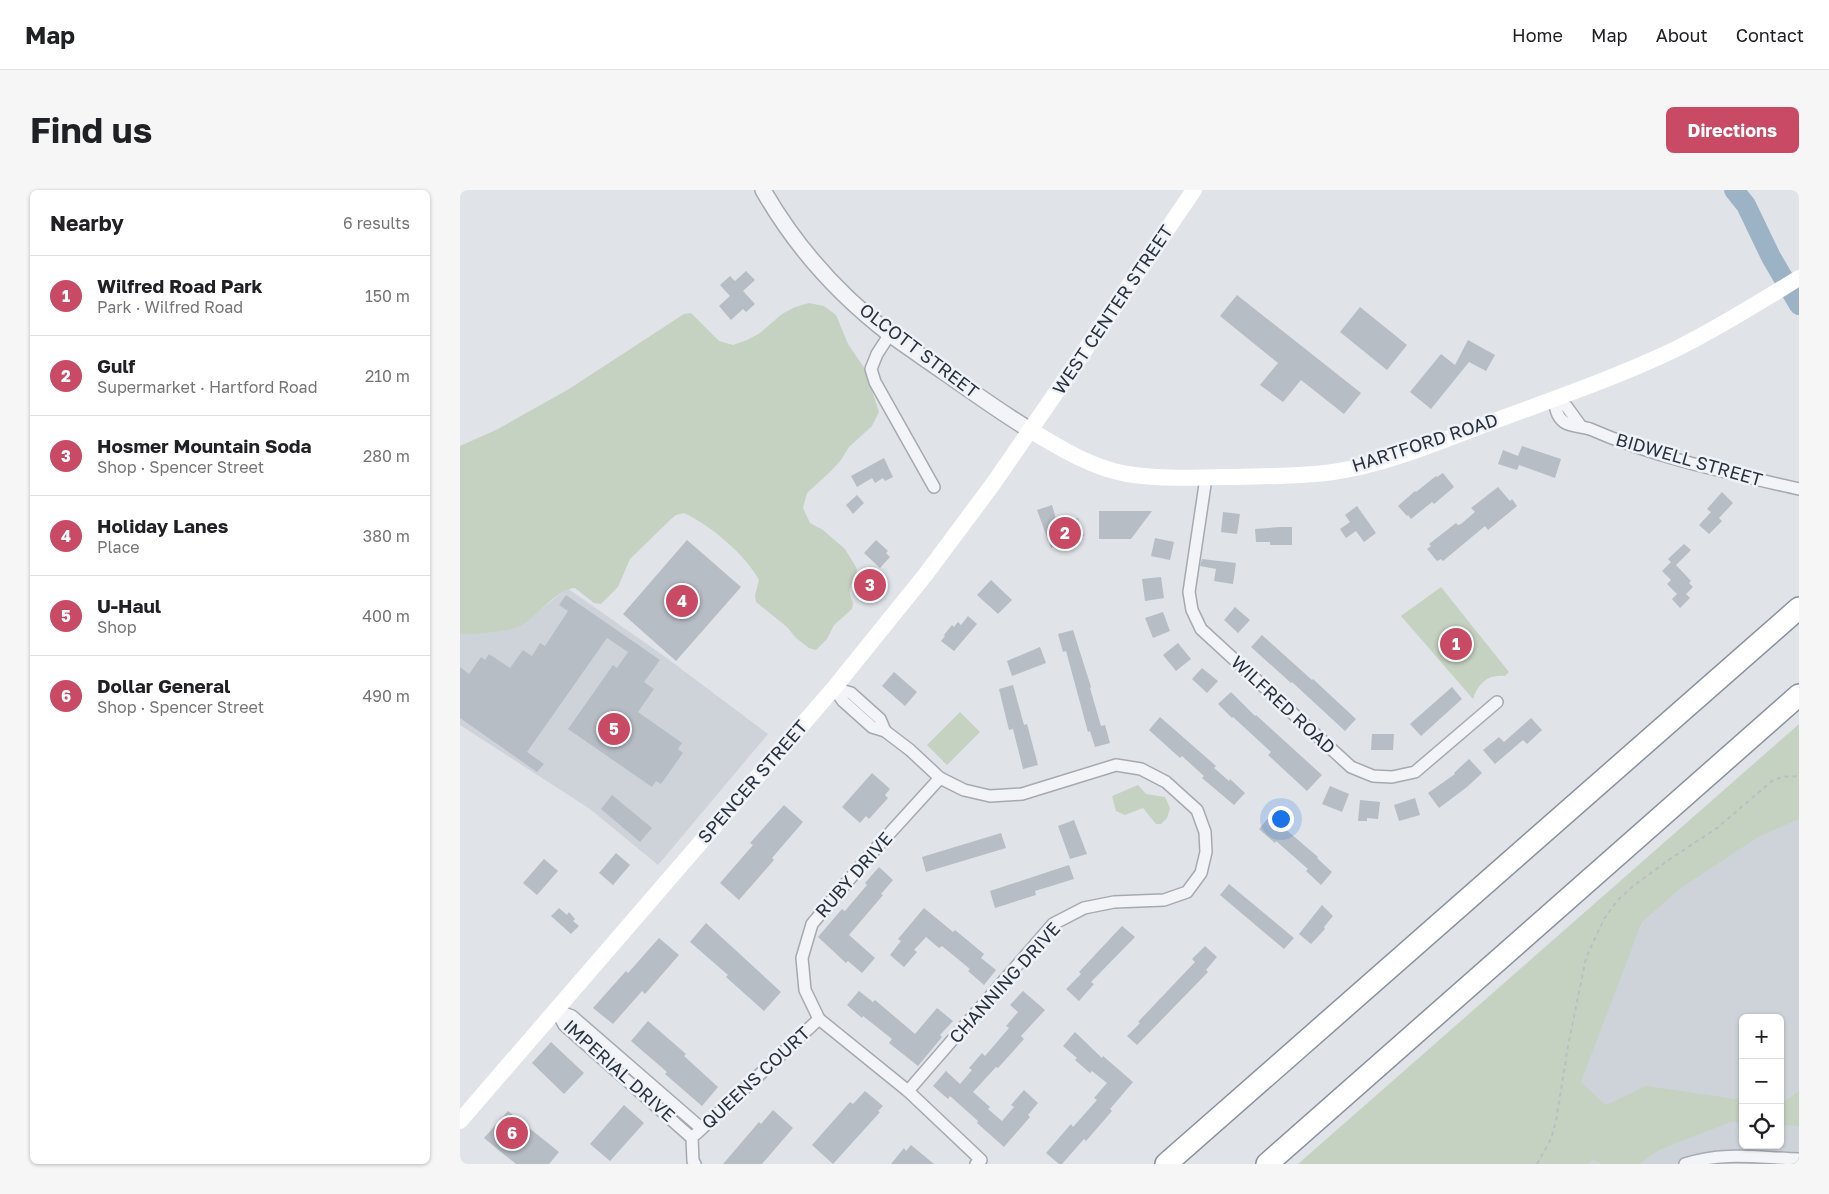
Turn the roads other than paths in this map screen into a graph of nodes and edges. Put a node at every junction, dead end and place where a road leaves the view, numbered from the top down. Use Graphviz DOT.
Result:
graph roads {
  1 [pos="763,190"];
  2 [pos="1194,190"];
  3 [pos="1798,278"];
  4 [pos="890,334"];
  5 [pos="1556,399"];
  6 [pos="1030,430"];
  7 [pos="1206,478"];
  8 [pos="934,487"];
  9 [pos="1799,489"];
  10 [pos="1799,608"];
  11 [pos="834,688"];
  12 [pos="1799,695"];
  13 [pos="1497,702"];
  14 [pos="940,778"];
  15 [pos="556,1010"];
  16 [pos="819,1019"];
  17 [pos="908,1091"];
  18 [pos="460,1121"];
  19 [pos="1213,1123"];
  20 [pos="701,1128"];
  21 [pos="692,1138"];
  22 [pos="1799,1160"];
  23 [pos="694,1164"];
  24 [pos="976,1164"];
  25 [pos="1166,1164"];
  26 [pos="1175,1164"];
  27 [pos="1267,1164"];
  28 [pos="1685,1164"];
  1 -- 4 [label="street, OLCOTT STREET"];
  2 -- 6 [label="main road, WEST CENTER STREET"];
  3 -- 5 [label="main road, HARTFORD ROAD"];
  4 -- 6 [label="street, OLCOTT STREET"];
  4 -- 8 [label="street"];
  5 -- 7 [label="main road, HARTFORD ROAD"];
  5 -- 9 [label="street, BIDWELL STREET"];
  6 -- 7 [label="main road, HARTFORD ROAD"];
  6 -- 11 [label="main road, SPENCER STREET"];
  7 -- 13 [label="street, WILFRED ROAD"];
  10 -- 19 [label="highway"];
  11 -- 14 [label="street, CHANNING DRIVE"];
  11 -- 15 [label="main road, SPENCER STREET"];
  12 -- 27 [label="highway"];
  14 -- 16 [label="street, RUBY DRIVE"];
  14 -- 17 [label="street, CHANNING DRIVE"];
  15 -- 18 [label="main road, SPENCER STREET"];
  15 -- 20 [label="street, IMPERIAL DRIVE"];
  15 -- 21 [label="street, IMPERIAL DRIVE"];
  16 -- 17 [label="street, RUBY DRIVE"];
  16 -- 20 [label="street, QUEENS COURT"];
  17 -- 24 [label="street"];
  19 -- 25 [label="highway"];
  19 -- 26 [label="highway"];
  20 -- 21 [label="street, QUEENS COURT"];
  21 -- 23 [label="street"];
  22 -- 28 [label="street"];
}
